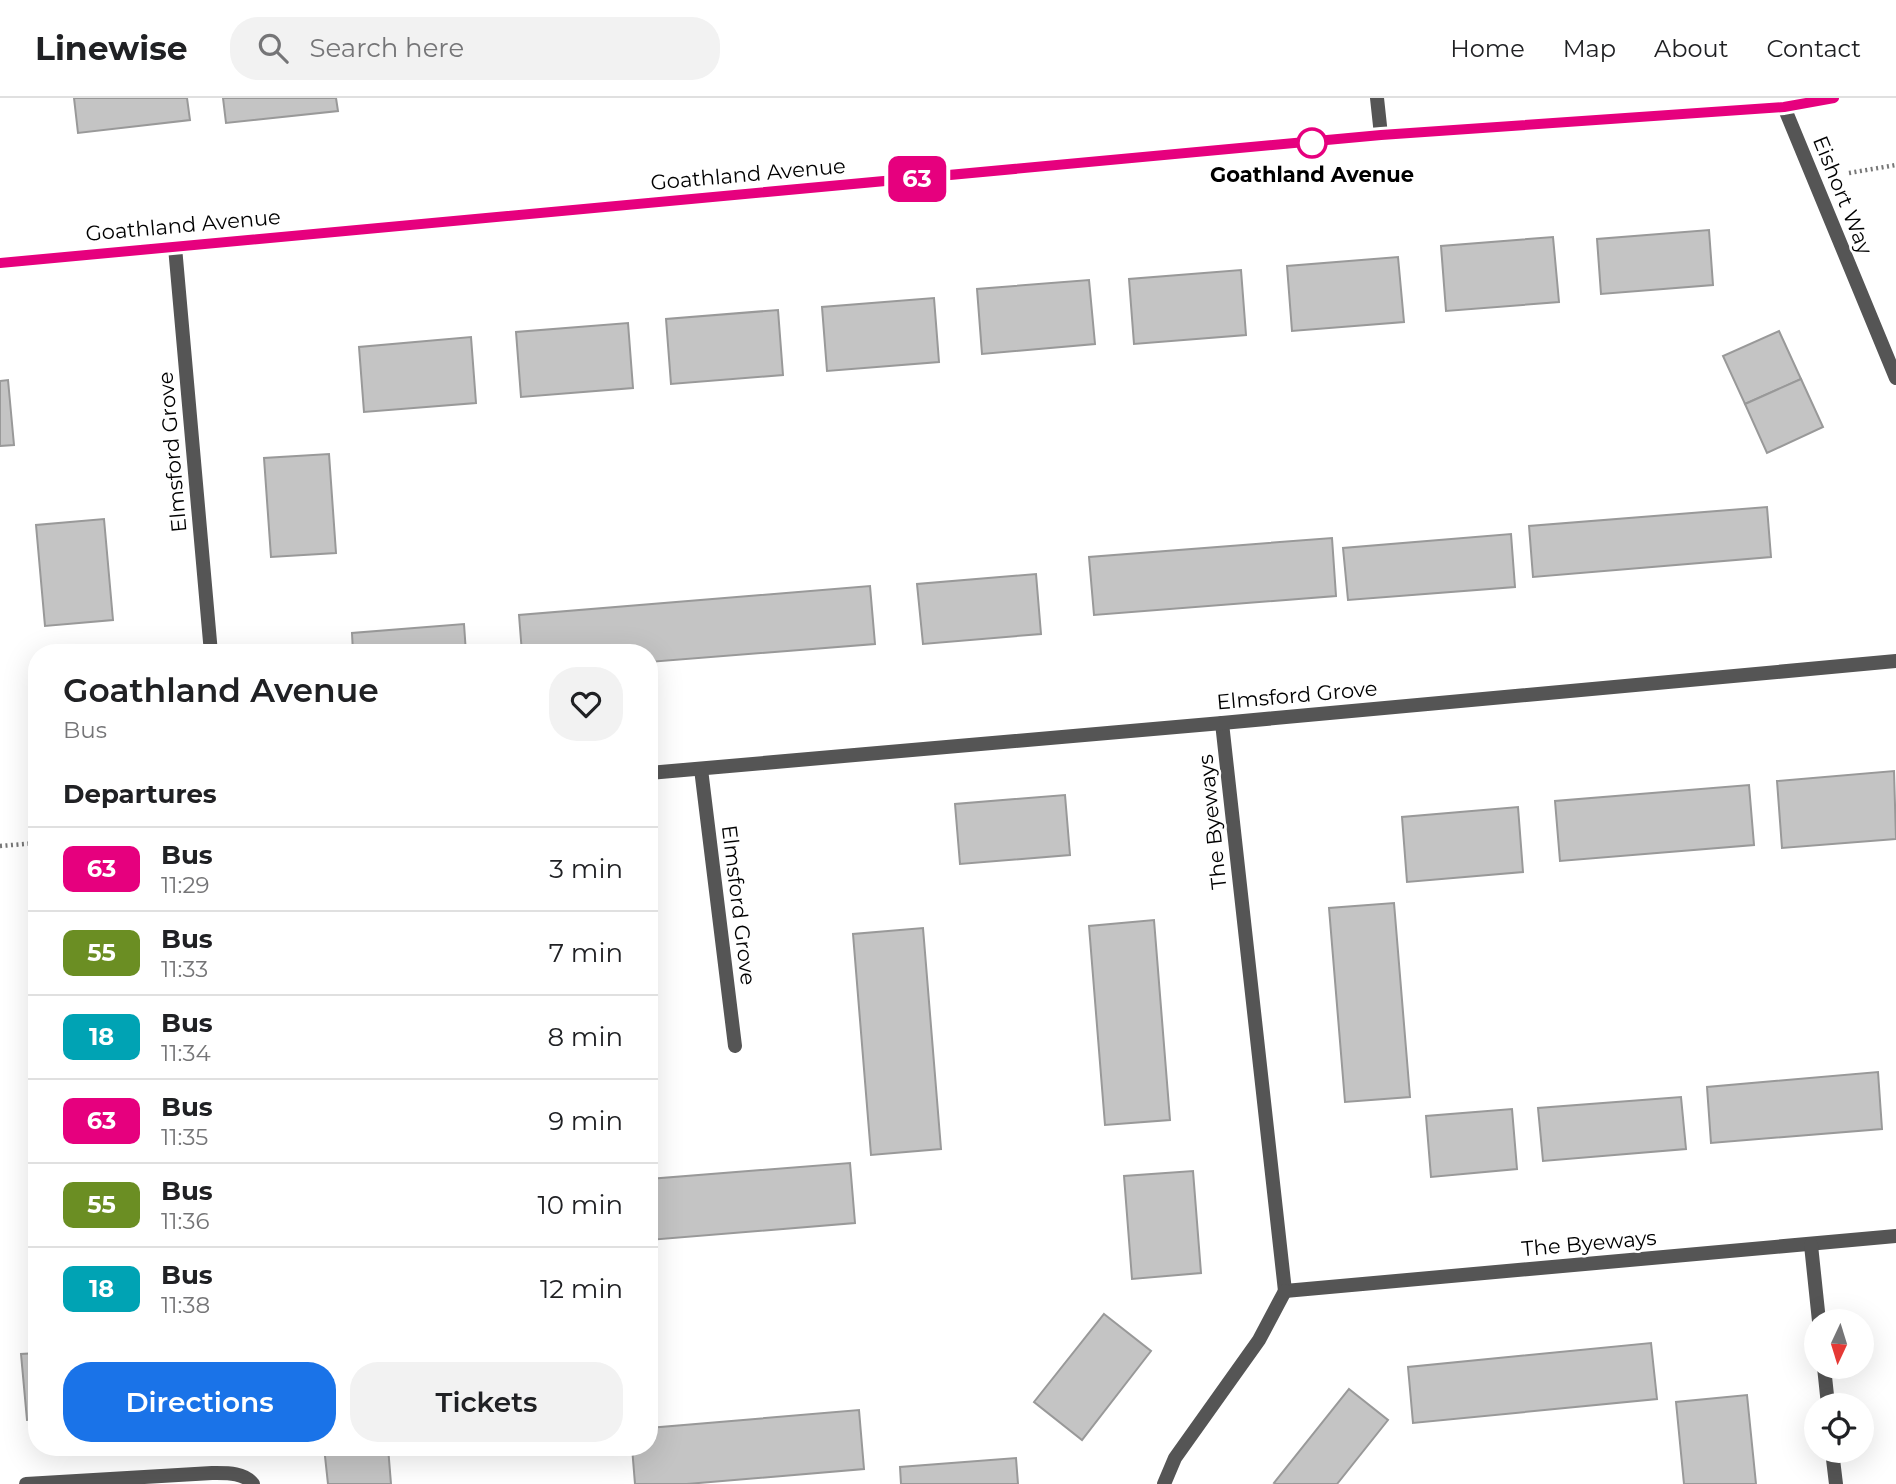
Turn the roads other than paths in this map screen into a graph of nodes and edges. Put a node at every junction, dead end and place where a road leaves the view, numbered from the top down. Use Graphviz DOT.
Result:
graph roads {
  1 [pos="1377,98"];
  2 [pos="1834,98"];
  3 [pos="1784,107"];
  4 [pos="1381,135"];
  5 [pos="175,247"];
  6 [pos="0,263"];
  7 [pos="1896,377"];
  8 [pos="210,644"];
  9 [pos="1896,661"];
  10 [pos="1222,723"];
  11 [pos="701,769"];
  12 [pos="658,772"];
  13 [pos="735,1046"];
  14 [pos="1896,1236"];
  15 [pos="1811,1245"];
  16 [pos="1285,1291"];
  17 [pos="1818,1309"];
  18 [pos="1833,1463"];
  19 [pos="26,1484"];
  20 [pos="253,1484"];
  21 [pos="1164,1484"];
  22 [pos="1836,1484"];
  1 -- 4 [label="street"];
  2 -- 3 [label="street, Goathland Avenue"];
  3 -- 4 [label="street, Goathland Avenue"];
  3 -- 7 [label="street, Eishort Way"];
  4 -- 5 [label="street, Goathland Avenue"];
  5 -- 6 [label="street, Goathland Avenue"];
  5 -- 8 [label="street, Elmsford Grove"];
  9 -- 10 [label="street, Elmsford Grove"];
  10 -- 11 [label="street, Elmsford Grove"];
  10 -- 16 [label="street, The Byeways"];
  11 -- 12 [label="street, Elmsford Grove"];
  11 -- 13 [label="street, Elmsford Grove"];
  14 -- 15 [label="street, The Byeways"];
  15 -- 16 [label="street, The Byeways"];
  15 -- 17 [label="street"];
  16 -- 21 [label="street"];
  18 -- 22 [label="street"];
  19 -- 20 [label="street"];
}
